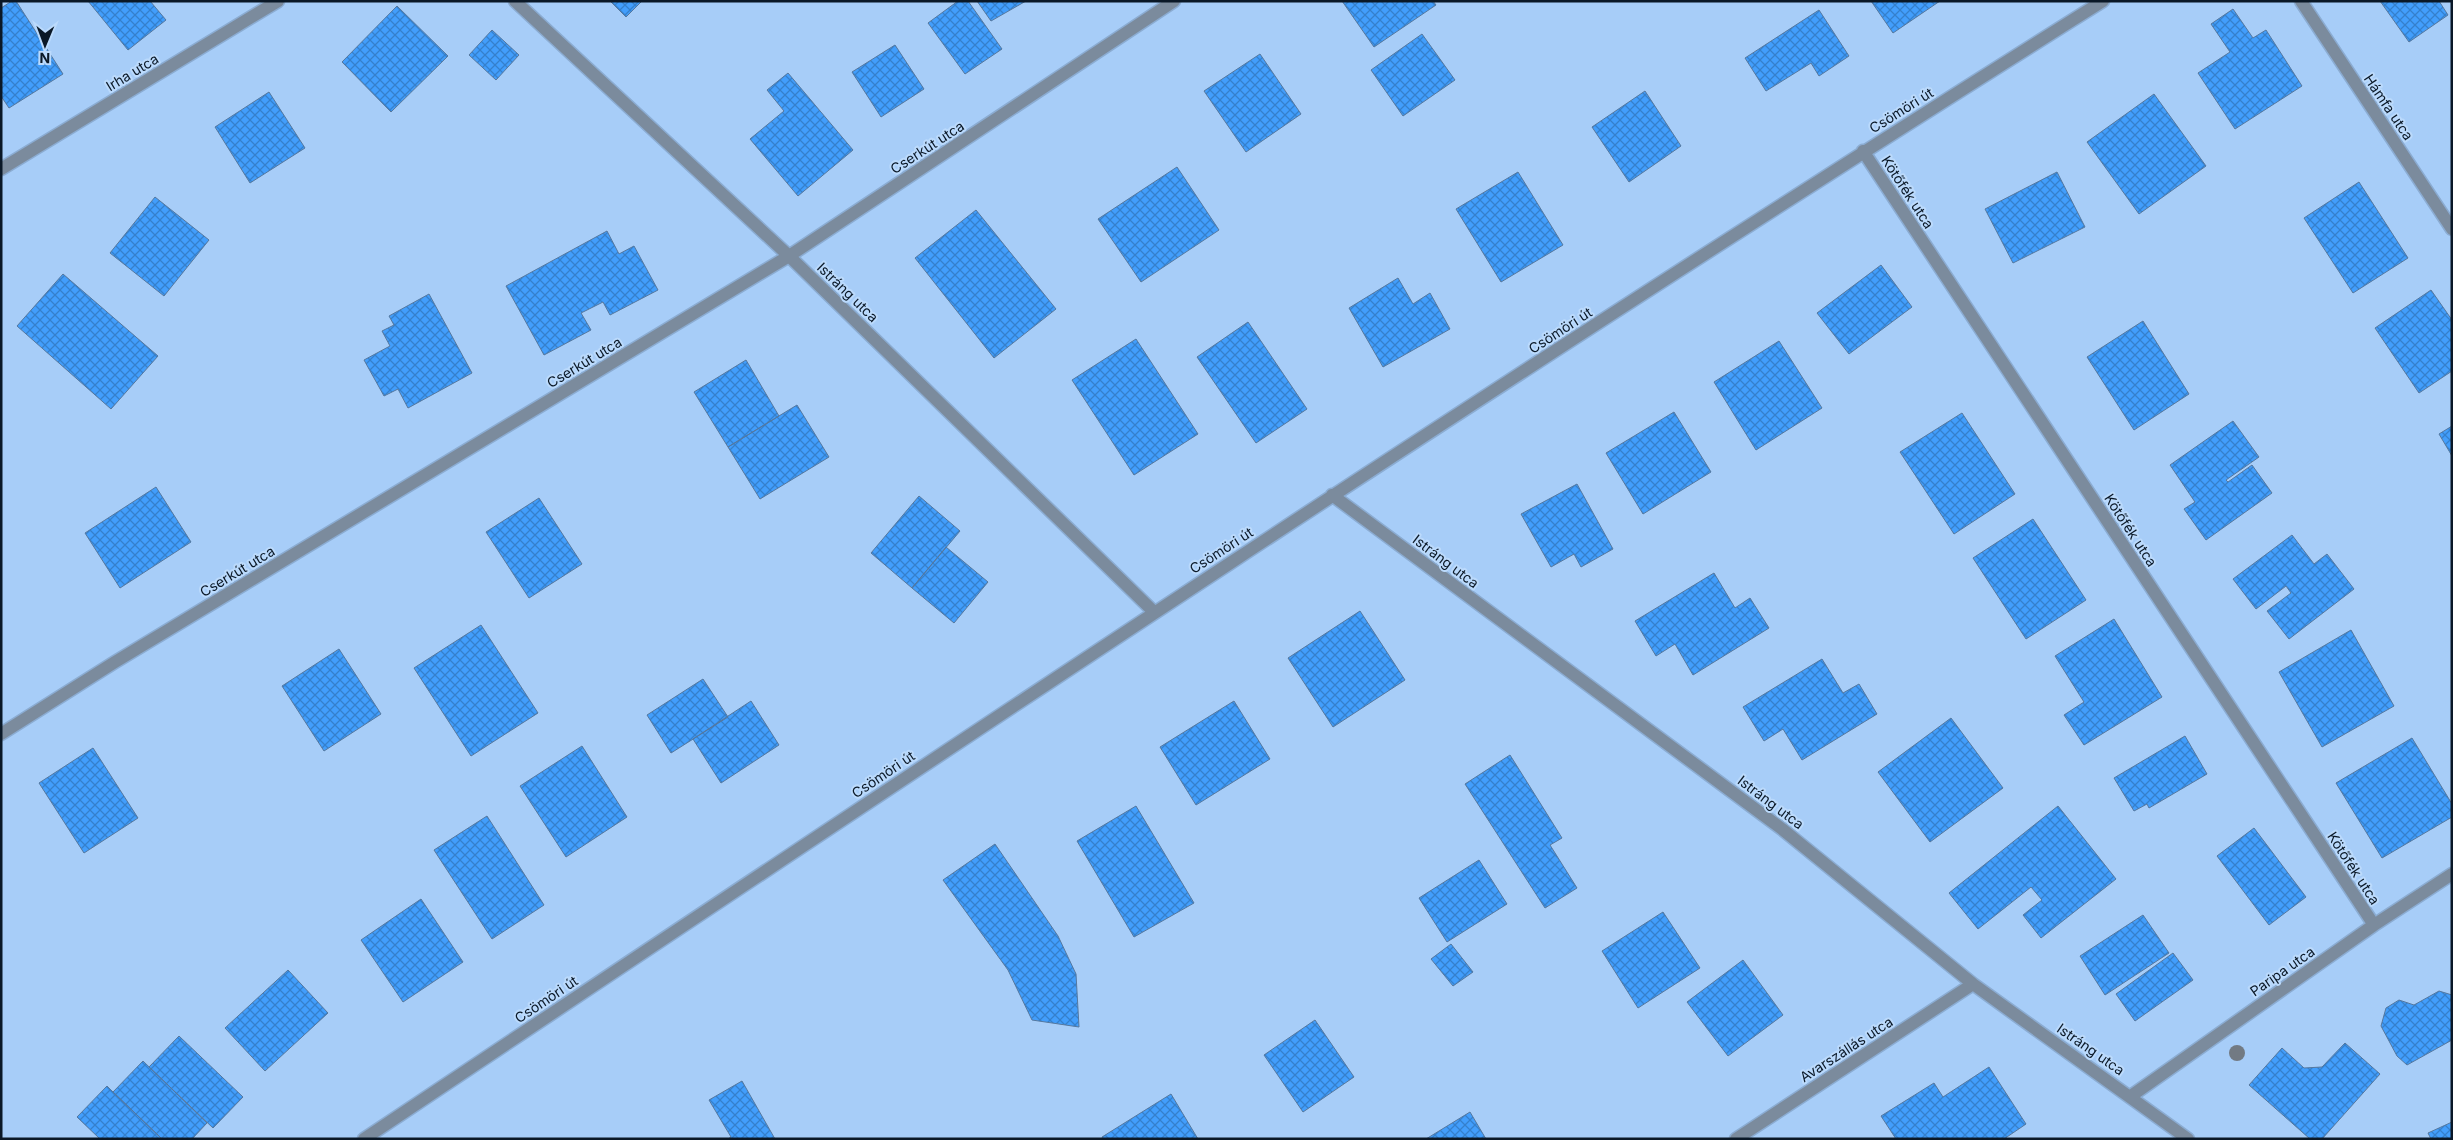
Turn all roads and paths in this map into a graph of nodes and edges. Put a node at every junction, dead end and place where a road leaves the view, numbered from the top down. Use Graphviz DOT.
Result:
graph roads {
  1 [pos="278,1"];
  2 [pos="515,1"];
  3 [pos="1174,1"];
  4 [pos="2103,1"];
  5 [pos="2301,1"];
  6 [pos="1863,152"];
  7 [pos="1,169"];
  8 [pos="2452,229"];
  9 [pos="790,256"];
  10 [pos="1332,495"];
  11 [pos="1154,612"];
  12 [pos="1,734"];
  13 [pos="2452,874"];
  14 [pos="2374,925"];
  15 [pos="1973,984"];
  16 [pos="2131,1096"];
  17 [pos="364,1139"];
  18 [pos="1736,1139"];
  19 [pos="2188,1139"];
  1 -- 7 [label="street, Irha utca"];
  2 -- 9 [label="street, Istráng utca"];
  3 -- 9 [label="street, Cserkút utca"];
  4 -- 6 [label="street, Csömöri út"];
  5 -- 8 [label="street, Hámfa utca"];
  6 -- 10 [label="street, Csömöri út"];
  6 -- 14 [label="street, Kötőfék utca"];
  9 -- 11 [label="street, Istráng utca"];
  9 -- 12 [label="street, Cserkút utca"];
  10 -- 11 [label="street, Csömöri út"];
  10 -- 15 [label="street, Istráng utca"];
  11 -- 17 [label="street, Csömöri út"];
  13 -- 14 [label="street, Paripa utca"];
  14 -- 16 [label="street, Paripa utca"];
  15 -- 16 [label="street, Istráng utca"];
  15 -- 18 [label="street, Avarszállás utca"];
  16 -- 19 [label="street, Istráng utca"];
}
